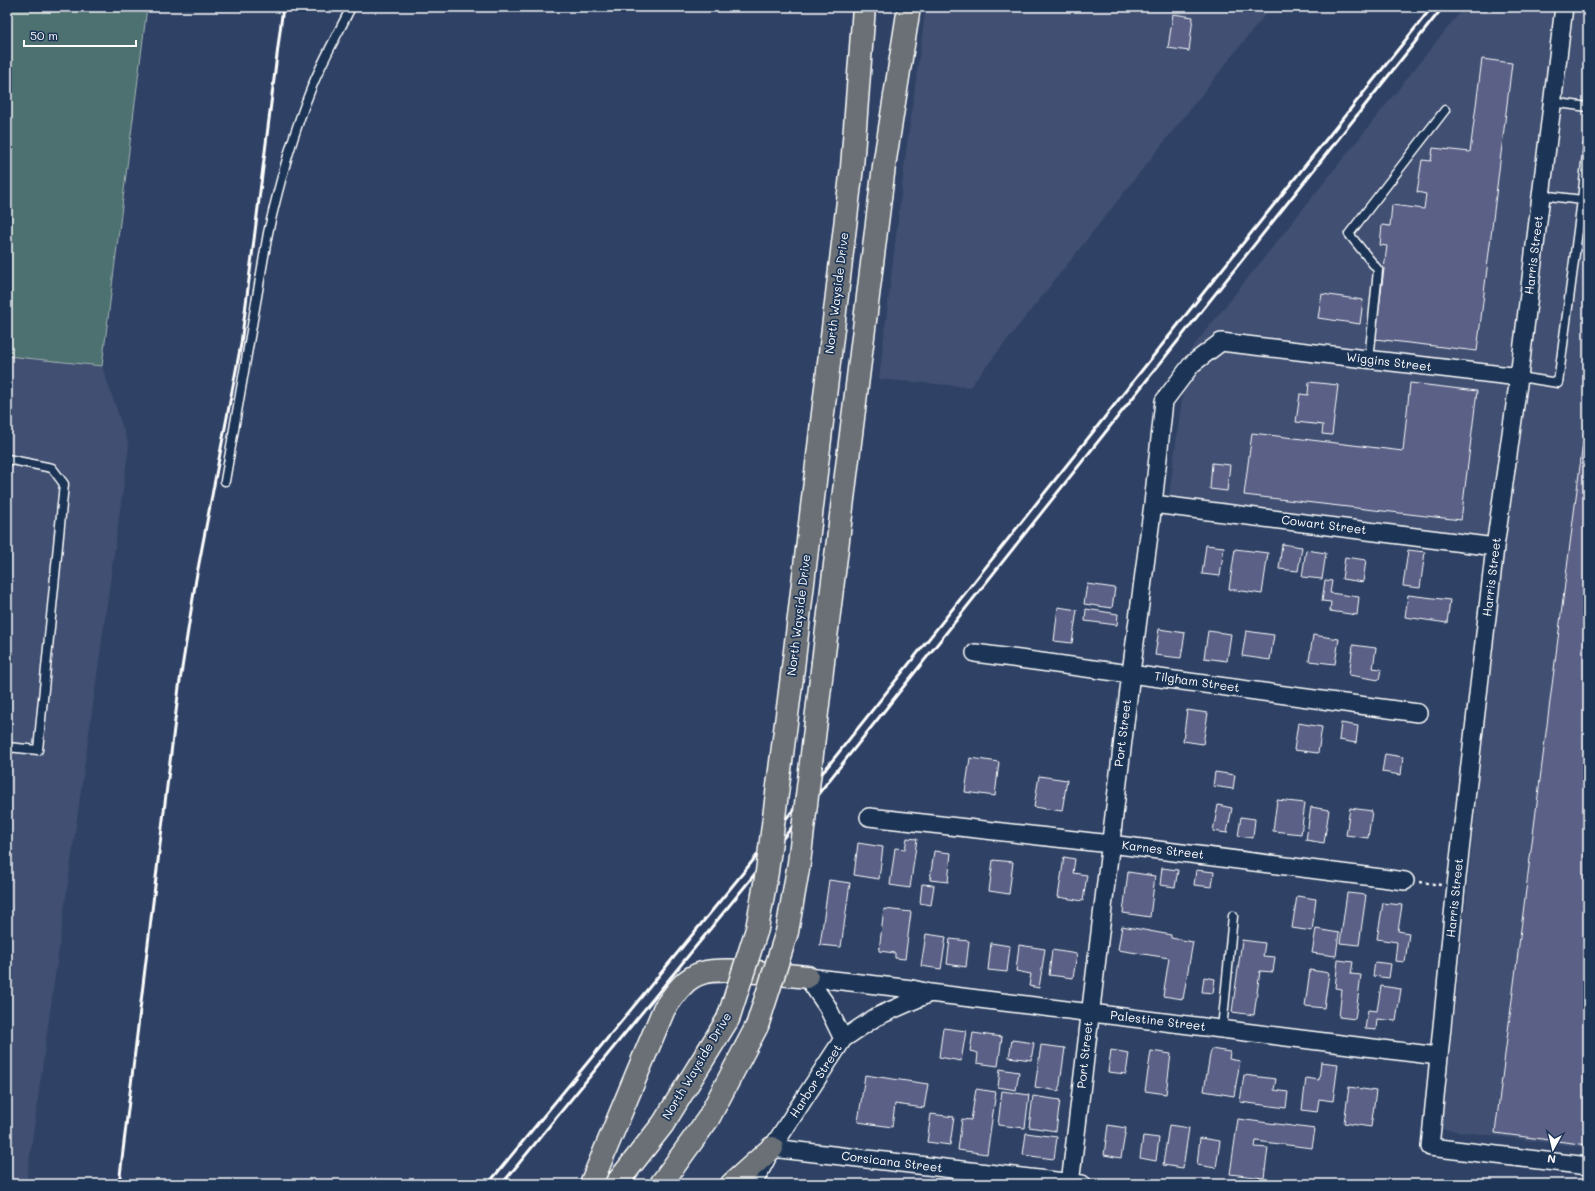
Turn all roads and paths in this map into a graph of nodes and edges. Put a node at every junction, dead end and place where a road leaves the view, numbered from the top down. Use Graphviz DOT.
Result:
graph roads {
  1 [pos="351,7"];
  2 [pos="864,7"];
  3 [pos="909,7"];
  4 [pos="1564,7"];
  5 [pos="1552,102"];
  6 [pos="1588,107"];
  7 [pos="1445,110"];
  8 [pos="1588,145"];
  9 [pos="1541,195"];
  10 [pos="1582,200"];
  11 [pos="1258,346"];
  12 [pos="1369,360"];
  13 [pos="1519,377"];
  14 [pos="7,460"];
  15 [pos="225,481"];
  16 [pos="1153,504"];
  17 [pos="1495,547"];
  18 [pos="976,653"];
  19 [pos="1131,673"];
  20 [pos="1418,713"];
  21 [pos="7,747"];
  22 [pos="869,817"];
  23 [pos="1110,844"];
  24 [pos="1405,881"];
  25 [pos="1456,886"];
  26 [pos="1233,916"];
  27 [pos="807,977"];
  28 [pos="930,993"];
  29 [pos="1090,1013"];
  30 [pos="1222,1029"];
  31 [pos="843,1039"];
  32 [pos="1438,1056"];
  33 [pos="772,1148"];
  34 [pos="1588,1166"];
  35 [pos="591,1184"];
  36 [pos="616,1184"];
  37 [pos="661,1184"];
  38 [pos="732,1184"];
  39 [pos="752,1184"];
  40 [pos="1074,1184"];
  1 -- 15 [label="lane"];
  2 -- 36 [label="main road, North Wayside Drive, bridge"];
  3 -- 37 [label="main road, bridge"];
  4 -- 5 [label="street, Harris Street"];
  5 -- 6 [label="lane"];
  5 -- 9 [label="street, Harris Street"];
  7 -- 12 [label="lane"];
  8 -- 10 [label="lane"];
  9 -- 10 [label="lane"];
  9 -- 13 [label="street, Harris Street"];
  10 -- 13 [label="lane"];
  11 -- 12 [label="street, Wiggins Street"];
  11 -- 16 [label="street, Port Street"];
  12 -- 13 [label="street, Wiggins Street"];
  13 -- 17 [label="street, Harris Street"];
  14 -- 21 [label="lane"];
  16 -- 17 [label="street, Cowart Street"];
  16 -- 19 [label="street, Port Street"];
  17 -- 25 [label="street, Harris Street"];
  18 -- 19 [label="street, Tilgham Street"];
  19 -- 20 [label="street, Tilgham Street"];
  19 -- 23 [label="street, Port Street"];
  22 -- 23 [label="street, Karnes Street"];
  23 -- 24 [label="street, Karnes Street"];
  23 -- 29 [label="street, Port Street"];
  24 -- 25 [label="path"];
  25 -- 32 [label="street, Harris Street"];
  26 -- 30 [label="lane"];
  27 -- 28 [label="street, Palestine Street"];
  27 -- 31 [label="street, Harbor Street"];
  27 -- 35 [label="main road"];
  28 -- 29 [label="street, Palestine Street"];
  28 -- 31 [label="street"];
  29 -- 30 [label="street, Palestine Street"];
  29 -- 40 [label="street, Port Street"];
  30 -- 32 [label="street, Palestine Street"];
  31 -- 33 [label="street, Harbor Street"];
  32 -- 34 [label="street, Harris Street"];
  33 -- 38 [label="main road"];
  33 -- 39 [label="street, Harbor Street"];
  33 -- 40 [label="street, Corsicana Street"];
}
